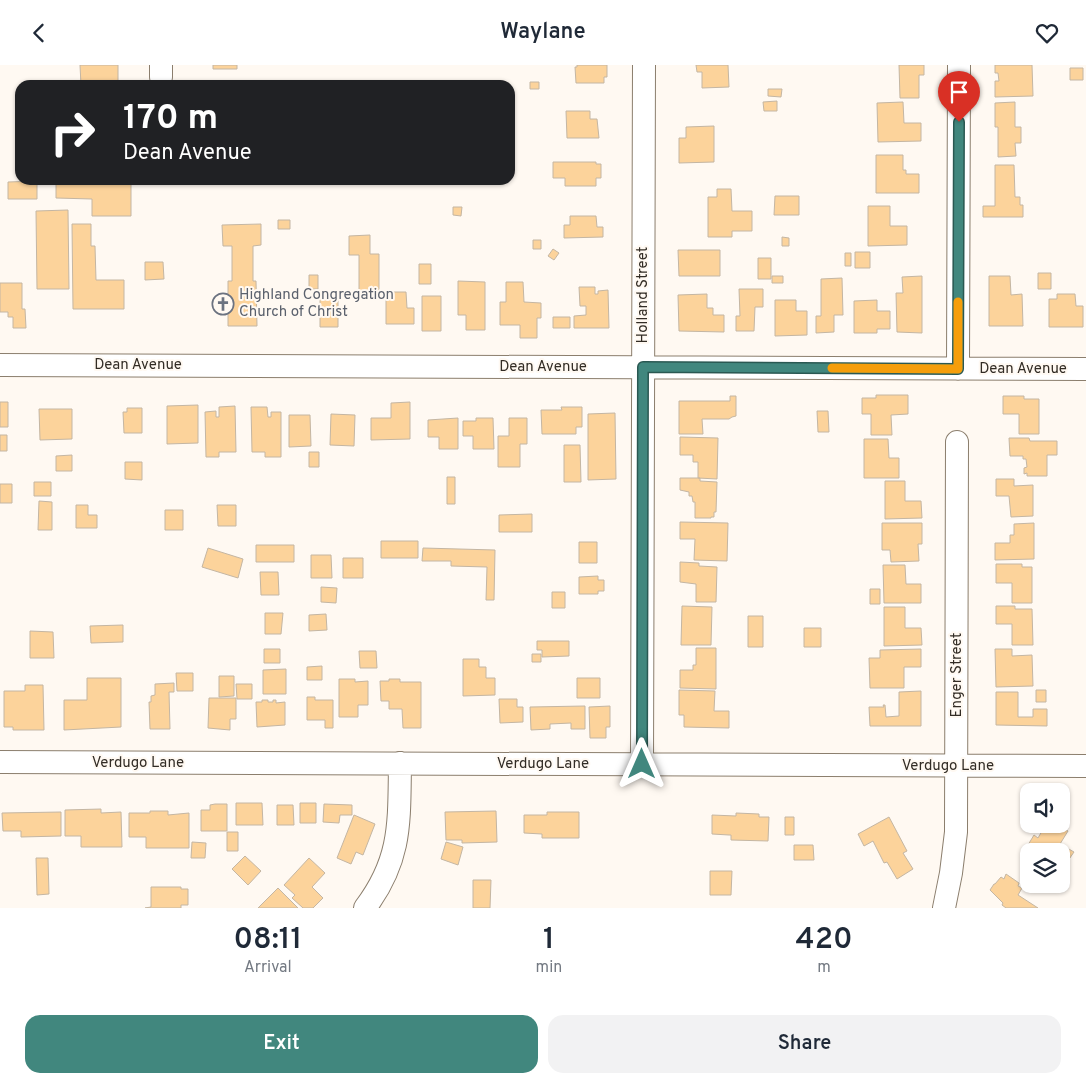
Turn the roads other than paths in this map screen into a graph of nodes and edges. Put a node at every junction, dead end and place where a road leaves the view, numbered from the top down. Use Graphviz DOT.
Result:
graph roads {
  1 [pos="644,65"];
  2 [pos="959,65"];
  3 [pos="0,365"];
  4 [pos="643,367"];
  5 [pos="958,369"];
  6 [pos="1086,369"];
  7 [pos="957,442"];
  8 [pos="0,762"];
  9 [pos="400,763"];
  10 [pos="642,764"];
  11 [pos="957,766"];
  12 [pos="1086,766"];
  13 [pos="365,908"];
  14 [pos="944,908"];
  1 -- 4 [label="street, Holland Street"];
  2 -- 5 [label="street"];
  3 -- 4 [label="street, Dean Avenue"];
  4 -- 5 [label="street, Dean Avenue"];
  4 -- 10 [label="street, Holland Street"];
  5 -- 6 [label="street, Dean Avenue"];
  7 -- 11 [label="street, Enger Street"];
  8 -- 9 [label="street, Verdugo Lane"];
  9 -- 10 [label="street, Verdugo Lane"];
  9 -- 13 [label="street"];
  10 -- 11 [label="street, Verdugo Lane"];
  11 -- 12 [label="street, Verdugo Lane"];
  11 -- 14 [label="street, Enger Street"];
}
